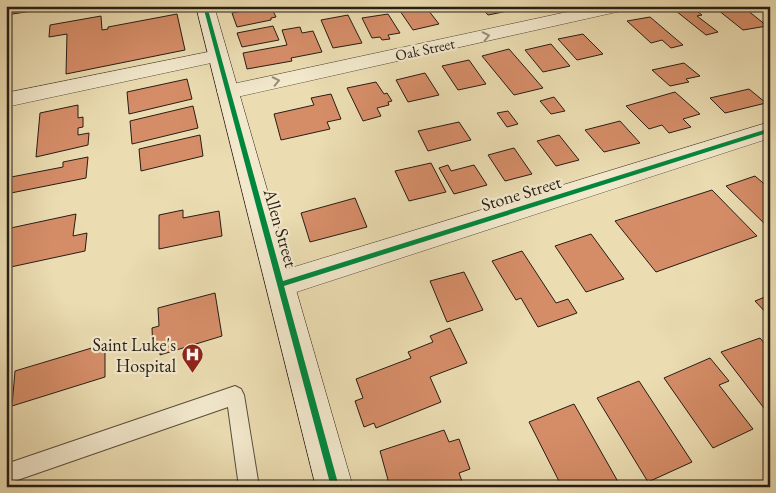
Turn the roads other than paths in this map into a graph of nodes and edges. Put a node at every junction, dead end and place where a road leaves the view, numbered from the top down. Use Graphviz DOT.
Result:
graph roads {
  1 [pos="205,6"];
  2 [pos="621,6"];
  3 [pos="218,56"];
  4 [pos="228,92"];
  5 [pos="6,100"];
  6 [pos="770,130"];
  7 [pos="281,284"];
  8 [pos="6,474"];
  9 [pos="248,487"];
  10 [pos="335,487"];
  1 -- 3 [label="street, Allen Street"];
  4 -- 2 [label="street, Oak Street, one-way"];
  3 -- 4 [label="street, Allen Street"];
  3 -- 5 [label="street"];
  4 -- 7 [label="street, Allen Street"];
  6 -- 7 [label="street, Stone Street"];
  7 -- 10 [label="street, Allen Street"];
  8 -- 9 [label="lane"];
}
